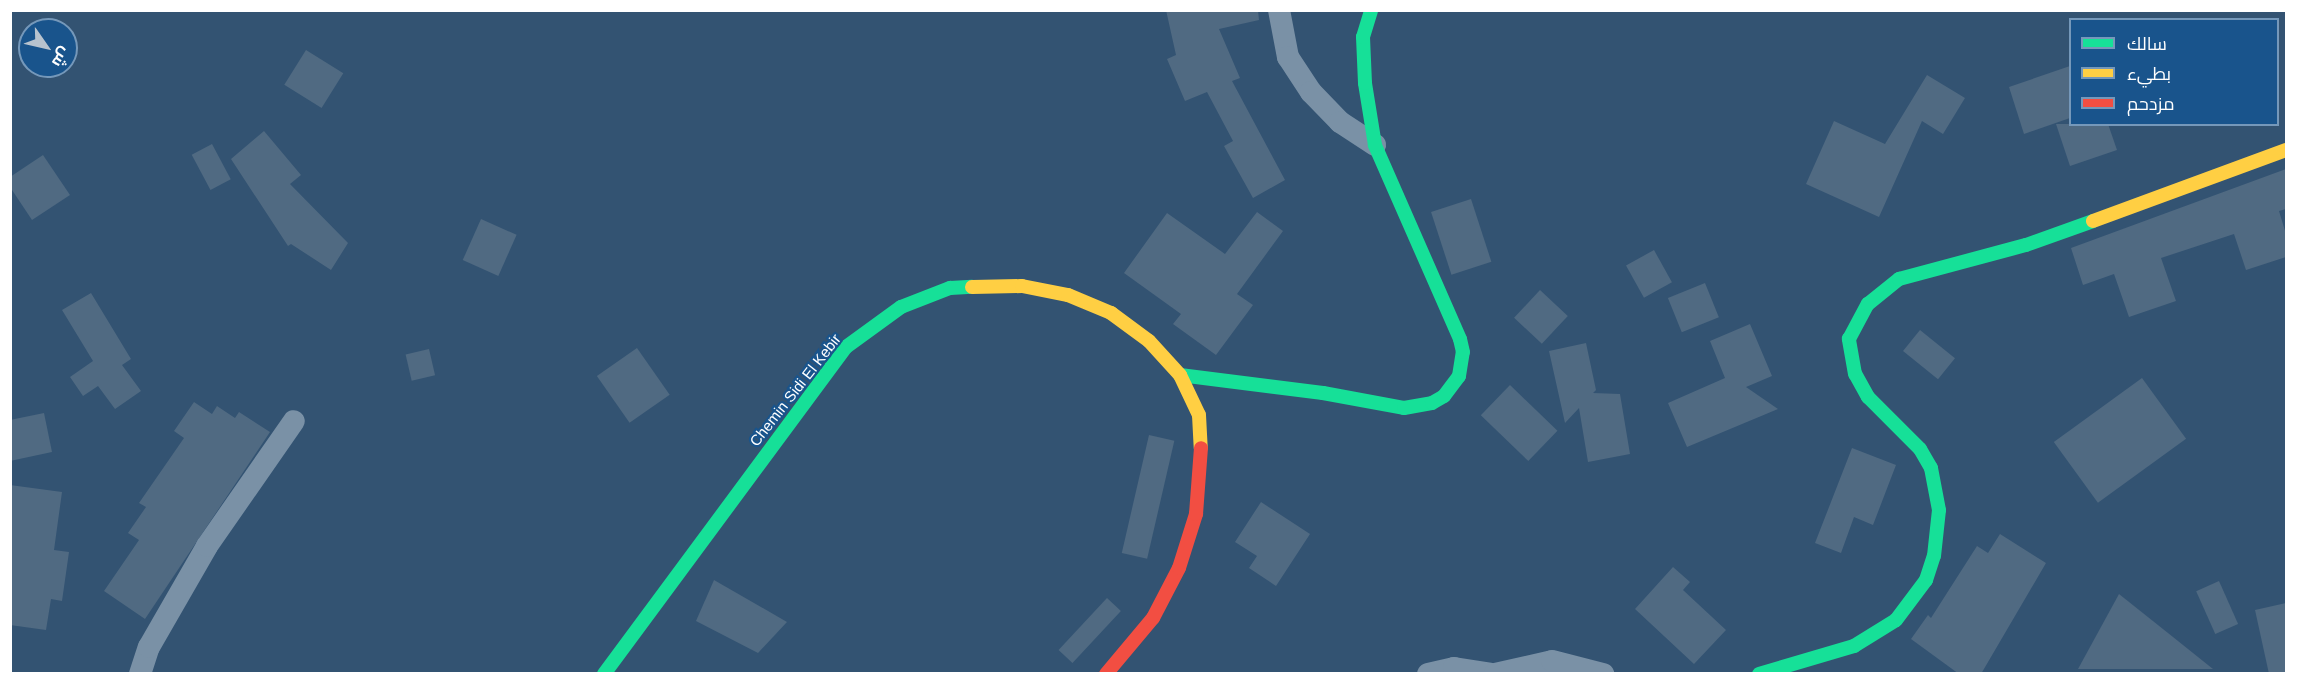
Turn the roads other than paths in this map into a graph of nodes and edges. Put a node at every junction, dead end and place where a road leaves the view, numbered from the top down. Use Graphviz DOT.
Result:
graph roads {
  1 [pos="1279,10"];
  2 [pos="1371,10"];
  3 [pos="1375,144"];
  4 [pos="2286,150"];
  5 [pos="1180,375"];
  6 [pos="294,421"];
  7 [pos="140,674"];
  8 [pos="604,674"];
  9 [pos="1106,674"];
  10 [pos="1428,674"];
  11 [pos="1490,674"];
  12 [pos="1495,674"];
  13 [pos="1603,674"];
  14 [pos="1759,674"];
  1 -- 3 [label="street"];
  2 -- 3 [label="street"];
  3 -- 5 [label="street"];
  4 -- 14 [label="street"];
  5 -- 8 [label="street, Chemin Sidi El Kebir"];
  5 -- 9 [label="street, Chemin Sidi El Kebir"];
  6 -- 7 [label="street"];
  10 -- 11 [label="street"];
  12 -- 13 [label="street"];
}
